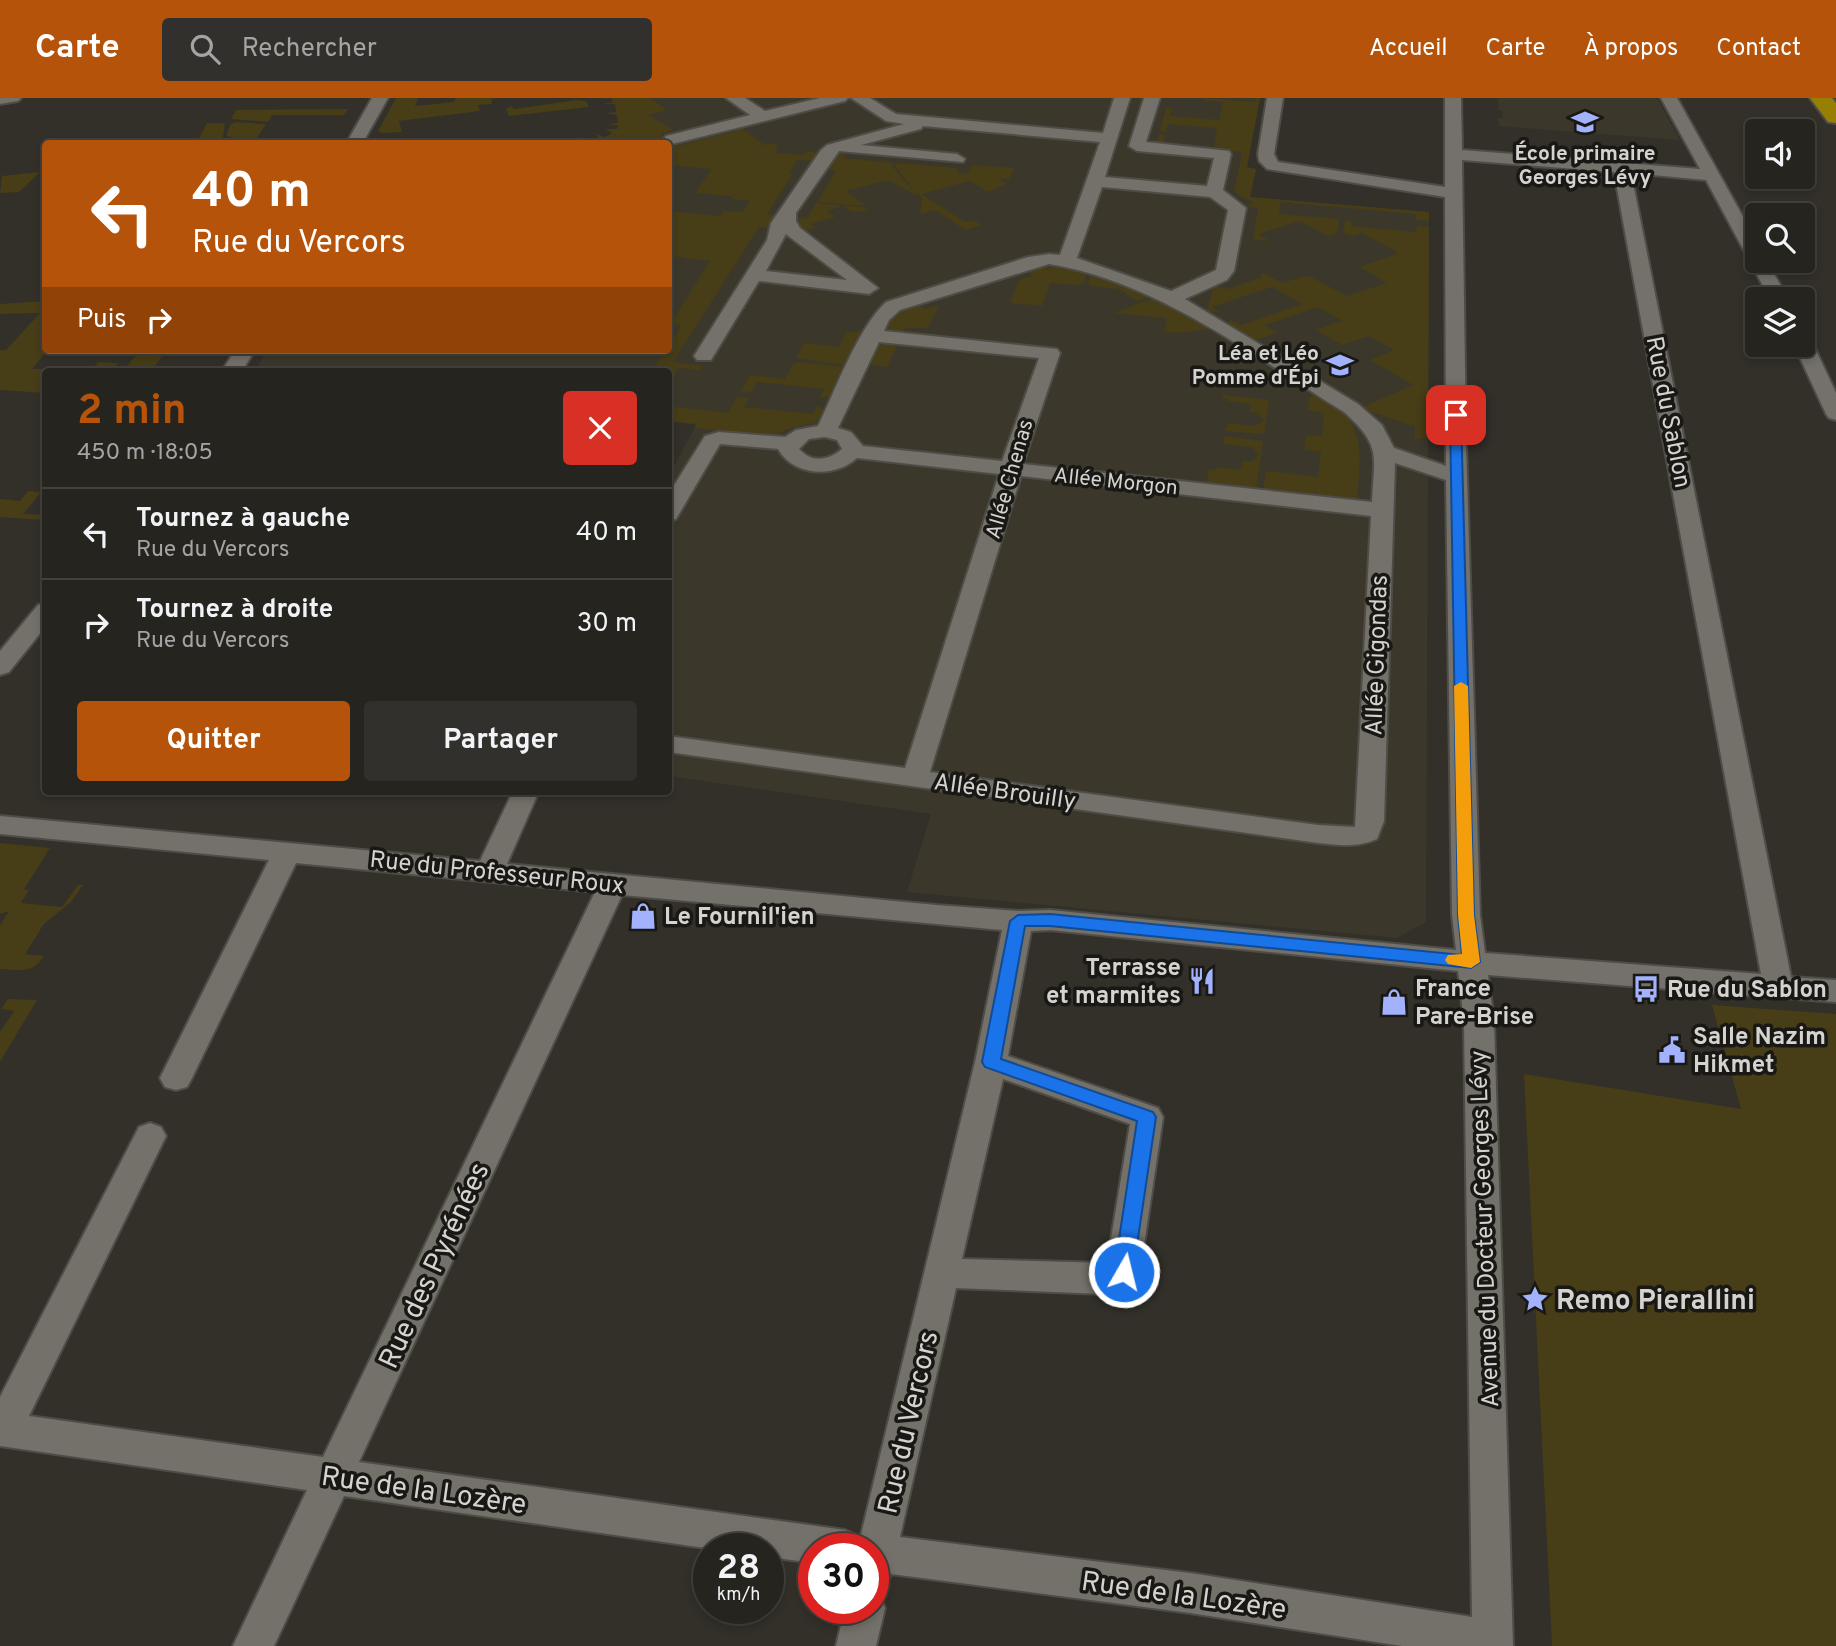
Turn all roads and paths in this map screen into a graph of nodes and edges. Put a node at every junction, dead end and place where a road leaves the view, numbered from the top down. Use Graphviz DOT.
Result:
graph roads {
  1 [pos="13,98"];
  2 [pos="380,98"];
  3 [pos="734,98"];
  4 [pos="840,98"];
  5 [pos="859,98"];
  6 [pos="1122,98"];
  7 [pos="1152,98"];
  8 [pos="1276,98"];
  9 [pos="1453,98"];
  10 [pos="1669,98"];
  11 [pos="1821,98"];
  12 [pos="0,99"];
  13 [pos="763,116"];
  14 [pos="1836,117"];
  15 [pos="916,123"];
  16 [pos="672,139"];
  17 [pos="356,140"];
  18 [pos="1108,141"];
  19 [pos="1137,146"];
  20 [pos="833,148"];
  21 [pos="899,154"];
  22 [pos="1454,154"];
  23 [pos="957,159"];
  24 [pos="1622,168"];
  25 [pos="1711,175"];
  26 [pos="1096,181"];
  27 [pos="1214,192"];
  28 [pos="1452,193"];
  29 [pos="789,214"];
  30 [pos="1745,236"];
  31 [pos="815,248"];
  32 [pos="768,253"];
  33 [pos="1067,260"];
  34 [pos="754,275"];
  35 [pos="869,288"];
  36 [pos="1171,298"];
  37 [pos="893,306"];
  38 [pos="871,335"];
  39 [pos="704,356"];
  40 [pos="1809,357"];
  41 [pos="1836,414"];
  42 [pos="826,431"];
  43 [pos="1456,443"];
  44 [pos="789,444"];
  45 [pos="852,451"];
  46 [pos="1385,452"];
  47 [pos="1010,470"];
  48 [pos="1457,477"];
  49 [pos="672,507"];
  50 [pos="1381,510"];
  51 [pos="42,615"];
  52 [pos="0,667"];
  53 [pos="672,745"];
  54 [pos="915,778"];
  55 [pos="524,795"];
  56 [pos="0,825"];
  57 [pos="1342,838"];
  58 [pos="288,851"];
  59 [pos="489,872"];
  60 [pos="613,884"];
  61 [pos="1018,921"];
  62 [pos="1471,962"];
  63 [pos="1778,986"];
  64 [pos="1836,991"];
  65 [pos="991,1062"];
  66 [pos="176,1078"];
  67 [pos="150,1136"];
  68 [pos="941,1273"];
  69 [pos="2,1429"];
  70 [pos="332,1476"];
  71 [pos="873,1533"];
  72 [pos="798,1546"];
  73 [pos="889,1559"];
  74 [pos="861,1624"];
  75 [pos="1493,1643"];
  76 [pos="253,1646"];
  77 [pos="856,1646"];
  1 -- 12 [label="street"];
  2 -- 17 [label="street"];
  3 -- 13 [label="street"];
  4 -- 13 [label="street"];
  5 -- 15 [label="street"];
  6 -- 18 [label="street"];
  7 -- 19 [label="street"];
  8 -- 28 [label="street"];
  9 -- 22 [label="street, Avenue du Docteur Georges Lévy"];
  10 -- 25 [label="street"];
  11 -- 14 [label="highway"];
  13 -- 16 [label="street"];
  15 -- 18 [label="street"];
  15 -- 20 [label="street"];
  15 -- 21 [label="street"];
  18 -- 19 [label="street"];
  18 -- 26 [label="street"];
  19 -- 27 [label="street"];
  20 -- 21 [label="street"];
  20 -- 29 [label="street"];
  21 -- 23 [label="street"];
  22 -- 24 [label="street"];
  22 -- 28 [label="street, Avenue du Docteur Georges Lévy"];
  24 -- 25 [label="street"];
  24 -- 63 [label="street, Rue du Sablon"];
  25 -- 30 [label="street"];
  26 -- 27 [label="street"];
  26 -- 33 [label="street"];
  27 -- 36 [label="street"];
  28 -- 43 [label="street, Avenue du Docteur Georges Lévy"];
  29 -- 31 [label="street"];
  29 -- 32 [label="street"];
  31 -- 32 [label="street"];
  31 -- 35 [label="street"];
  32 -- 34 [label="street"];
  33 -- 36 [label="street"];
  33 -- 37 [label="street"];
  34 -- 35 [label="street"];
  34 -- 39 [label="street"];
  35 -- 37 [label="street"];
  36 -- 46 [label="street"];
  37 -- 38 [label="street"];
  38 -- 42 [label="street"];
  38 -- 47 [label="street, Allée Chenas"];
  40 -- 41 [label="street"];
  42 -- 44 [label="street"];
  42 -- 45 [label="street"];
  43 -- 46 [label="street"];
  43 -- 48 [label="street, Avenue du Docteur Georges Lévy"];
  44 -- 45 [label="street"];
  44 -- 49 [label="street"];
  45 -- 47 [label="street, Allée Morgon"];
  46 -- 48 [label="street"];
  46 -- 50 [label="street, Allée Gigondas"];
  47 -- 50 [label="street, Allée Morgon"];
  47 -- 54 [label="street, Allée Chenas"];
  48 -- 62 [label="street, Avenue du Docteur Georges Lévy"];
  50 -- 57 [label="street, Allée Gigondas"];
  51 -- 52 [label="street"];
  53 -- 54 [label="street, Allée Brouilly"];
  54 -- 57 [label="street, Allée Brouilly"];
  55 -- 59 [label="street"];
  56 -- 58 [label="street, Rue du Professeur Roux"];
  58 -- 59 [label="street, Rue du Professeur Roux"];
  58 -- 66 [label="street"];
  59 -- 60 [label="street, Rue du Professeur Roux"];
  60 -- 61 [label="street, Rue du Professeur Roux"];
  60 -- 70 [label="street, Rue des Pyrénées"];
  61 -- 62 [label="street, Rue du Professeur Roux"];
  61 -- 65 [label="street, Rue du Vercors"];
  62 -- 63 [label="street, Rue du Professeur Roux"];
  62 -- 75 [label="street, Avenue du Docteur Georges Lévy"];
  63 -- 64 [label="street, Rue du Professeur Roux"];
  65 -- 68 [label="street, Rue du Vercors"];
  65 -- 68 [label="street"];
  67 -- 69 [label="street, Rue de la Lozère"];
  68 -- 71 [label="street, Rue du Vercors"];
  69 -- 70 [label="street, Rue de la Lozère"];
  70 -- 72 [label="street, Rue de la Lozère"];
  70 -- 76 [label="street, Rue des Pyrénées"];
  73 -- 75 [label="street, Rue de la Lozère"];
  74 -- 77 [label="street"];
}
